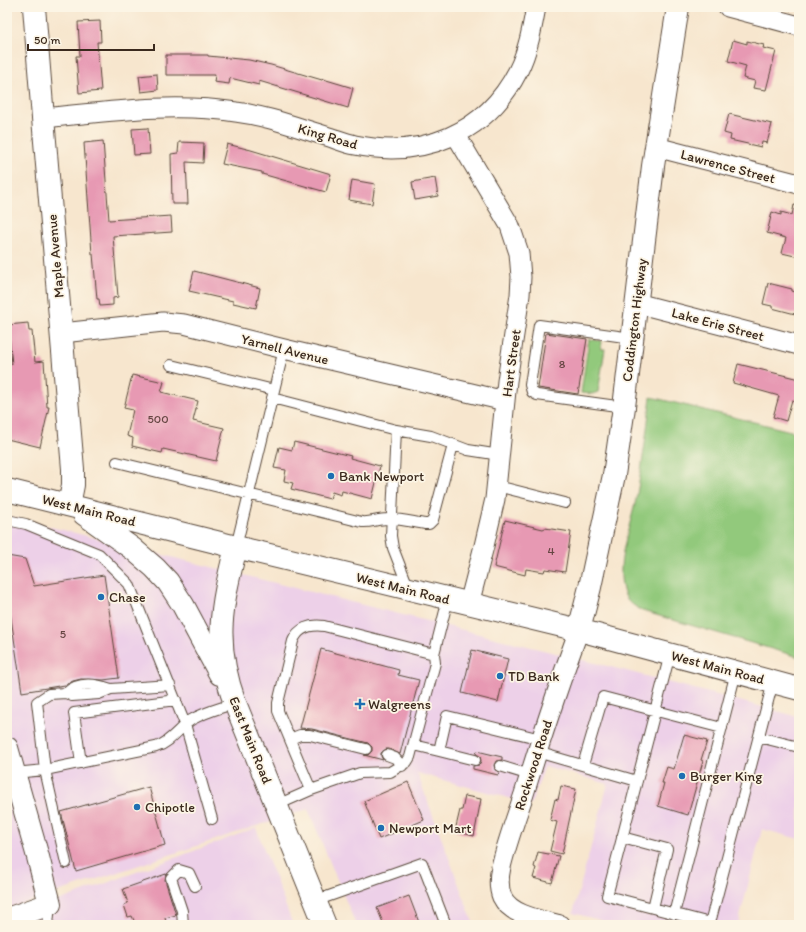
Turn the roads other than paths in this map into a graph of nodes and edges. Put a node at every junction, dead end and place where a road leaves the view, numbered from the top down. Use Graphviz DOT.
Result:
graph roads {
  1 [pos="34,7"];
  2 [pos="536,7"];
  3 [pos="678,7"];
  4 [pos="728,7"];
  5 [pos="799,26"];
  6 [pos="43,118"];
  7 [pos="456,135"];
  8 [pos="656,147"];
  9 [pos="799,184"];
  10 [pos="636,303"];
  11 [pos="62,333"];
  12 [pos="632,338"];
  13 [pos="799,345"];
  14 [pos="284,349"];
  15 [pos="171,365"];
  16 [pos="273,394"];
  17 [pos="505,401"];
  18 [pos="624,407"];
  19 [pos="396,430"];
  20 [pos="453,445"];
  21 [pos="500,455"];
  22 [pos="117,462"];
  23 [pos="496,486"];
  24 [pos="7,490"];
  25 [pos="248,494"];
  26 [pos="566,503"];
  27 [pos="69,505"];
  28 [pos="391,519"];
  29 [pos="7,520"];
  30 [pos="236,547"];
  31 [pos="409,589"];
  32 [pos="459,601"];
  33 [pos="579,630"];
  34 [pos="434,654"];
  35 [pos="670,654"];
  36 [pos="736,672"];
  37 [pos="773,682"];
  38 [pos="170,685"];
  39 [pos="799,689"];
  40 [pos="176,700"];
  41 [pos="235,703"];
  42 [pos="655,711"];
  43 [pos="185,724"];
  44 [pos="722,728"];
  45 [pos="759,737"];
  46 [pos="290,739"];
  47 [pos="414,745"];
  48 [pos="539,746"];
  49 [pos="799,747"];
  50 [pos="7,748"];
  51 [pos="366,749"];
  52 [pos="439,751"];
  53 [pos="387,755"];
  54 [pos="475,760"];
  55 [pos="81,763"];
  56 [pos="583,765"];
  57 [pos="402,766"];
  58 [pos="500,766"];
  59 [pos="45,770"];
  60 [pos="14,773"];
  61 [pos="530,775"];
  62 [pos="637,780"];
  63 [pos="311,790"];
  64 [pos="277,805"];
  65 [pos="212,819"];
  66 [pos="622,837"];
  67 [pos="66,863"];
  68 [pos="195,886"];
  69 [pos="316,902"];
  70 [pos="653,908"];
  71 [pos="674,914"];
  72 [pos="49,915"];
  73 [pos="7,919"];
  74 [pos="183,925"];
  75 [pos="325,925"];
  76 [pos="446,925"];
  77 [pos="560,925"];
  1 -- 6 [label="main road, Maple Avenue"];
  2 -- 7 [label="street, King Road"];
  3 -- 8 [label="main road, Coddington Highway"];
  4 -- 5 [label="street"];
  6 -- 7 [label="street, King Road"];
  6 -- 11 [label="main road, Maple Avenue"];
  7 -- 17 [label="street, Hart Street"];
  8 -- 9 [label="street, Lawrence Street"];
  8 -- 10 [label="main road, Coddington Highway"];
  10 -- 12 [label="main road, Coddington Highway"];
  10 -- 13 [label="street, Lake Erie Street"];
  11 -- 14 [label="street, Yarnell Avenue"];
  11 -- 27 [label="main road, Maple Avenue"];
  12 -- 18 [label="main road, Coddington Highway"];
  12 -- 18 [label="lane"];
  14 -- 16 [label="lane"];
  14 -- 17 [label="street, Yarnell Avenue"];
  15 -- 16 [label="lane"];
  16 -- 19 [label="lane"];
  16 -- 25 [label="lane"];
  17 -- 21 [label="street, Hart Street"];
  18 -- 33 [label="main road, Coddington Highway"];
  19 -- 20 [label="lane"];
  19 -- 28 [label="lane"];
  20 -- 21 [label="lane"];
  20 -- 28 [label="lane"];
  21 -- 23 [label="street, Hart Street"];
  22 -- 25 [label="lane"];
  23 -- 26 [label="lane"];
  23 -- 32 [label="street, Hart Street"];
  24 -- 27 [label="main road, West Main Road"];
  25 -- 28 [label="lane"];
  25 -- 30 [label="lane"];
  27 -- 30 [label="main road, West Main Road"];
  27 -- 41 [label="main road"];
  28 -- 31 [label="lane"];
  29 -- 38 [label="lane"];
  30 -- 31 [label="main road, West Main Road"];
  30 -- 41 [label="main road, East Main Road"];
  31 -- 32 [label="main road, West Main Road"];
  32 -- 33 [label="main road, West Main Road"];
  32 -- 34 [label="lane"];
  33 -- 35 [label="main road, West Main Road"];
  33 -- 48 [label="street, Rockwood Road"];
  34 -- 46 [label="lane"];
  34 -- 47 [label="lane"];
  35 -- 36 [label="main road, West Main Road"];
  35 -- 42 [label="lane"];
  36 -- 37 [label="main road, West Main Road"];
  36 -- 44 [label="lane"];
  37 -- 39 [label="main road, West Main Road"];
  37 -- 45 [label="lane"];
  38 -- 40 [label="lane"];
  38 -- 59 [label="lane"];
  40 -- 43 [label="lane"];
  40 -- 55 [label="lane"];
  41 -- 43 [label="lane"];
  41 -- 64 [label="main road, East Main Road"];
  42 -- 44 [label="lane"];
  42 -- 56 [label="lane"];
  42 -- 62 [label="lane"];
  43 -- 55 [label="lane"];
  43 -- 65 [label="lane"];
  44 -- 71 [label="lane"];
  45 -- 49 [label="lane"];
  45 -- 71 [label="lane"];
  46 -- 51 [label="lane"];
  46 -- 63 [label="lane"];
  47 -- 52 [label="lane"];
  47 -- 57 [label="lane"];
  48 -- 52 [label="lane"];
  48 -- 56 [label="lane"];
  48 -- 61 [label="street, Rockwood Road"];
  50 -- 60 [label="main road"];
  52 -- 54 [label="lane"];
  53 -- 57 [label="lane"];
  55 -- 59 [label="lane"];
  56 -- 62 [label="lane"];
  57 -- 63 [label="lane"];
  58 -- 61 [label="lane"];
  59 -- 60 [label="lane"];
  59 -- 67 [label="lane"];
  60 -- 72 [label="main road"];
  61 -- 77 [label="street, Rockwood Road"];
  62 -- 66 [label="lane"];
  63 -- 64 [label="lane"];
  64 -- 69 [label="main road, East Main Road"];
  66 -- 70 [label="lane"];
  66 -- 70 [label="lane"];
  68 -- 74 [label="lane"];
  69 -- 75 [label="main road, East Main Road"];
  69 -- 76 [label="lane"];
  70 -- 71 [label="lane"];
  72 -- 73 [label="main road"];
}
